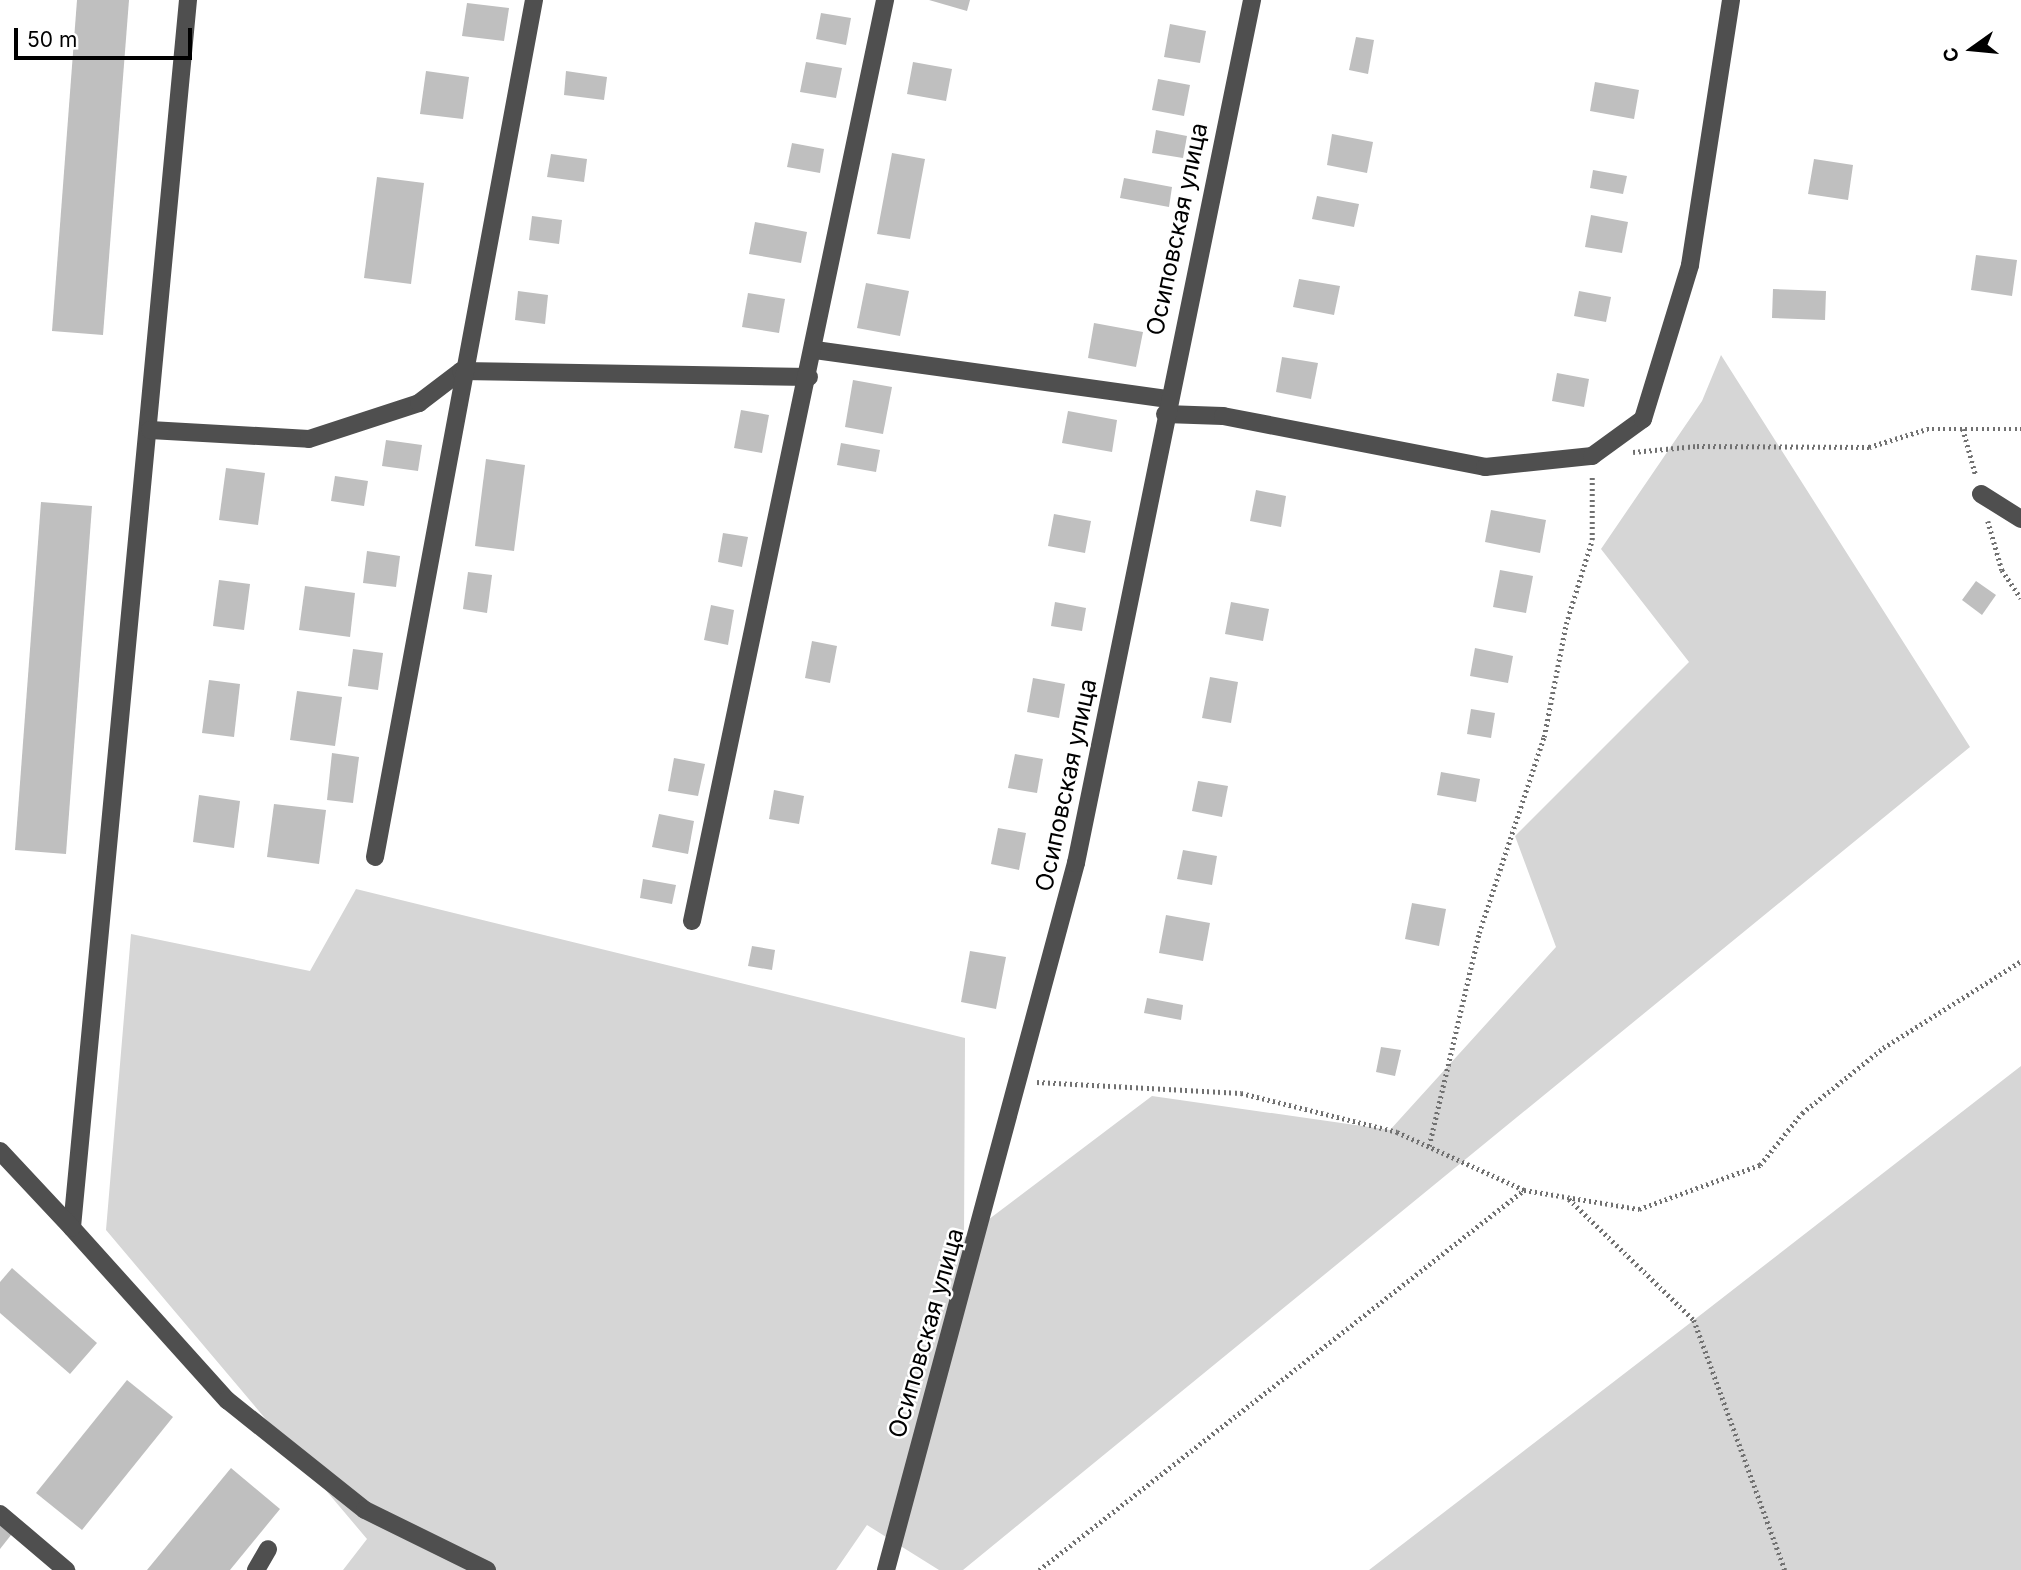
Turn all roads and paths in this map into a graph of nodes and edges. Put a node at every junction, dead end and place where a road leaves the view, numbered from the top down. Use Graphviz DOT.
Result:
graph roads {
  1 [pos="188,0"];
  2 [pos="534,0"];
  3 [pos="886,0"];
  4 [pos="1252,0"];
  5 [pos="1731,0"];
  6 [pos="815,349"];
  7 [pos="461,371"];
  8 [pos="809,377"];
  9 [pos="1166,407"];
  10 [pos="150,429"];
  11 [pos="2021,429"];
  12 [pos="1592,456"];
  13 [pos="1981,494"];
  14 [pos="2021,519"];
  15 [pos="375,857"];
  16 [pos="692,921"];
  17 [pos="2021,961"];
  18 [pos="1022,1080"];
  19 [pos="1429,1146"];
  20 [pos="0,1151"];
  21 [pos="1524,1190"];
  22 [pos="1569,1199"];
  23 [pos="72,1228"];
  24 [pos="0,1514"];
  25 [pos="268,1549"];
  26 [pos="66,1570"];
  27 [pos="256,1570"];
  28 [pos="487,1570"];
  29 [pos="886,1570"];
  30 [pos="1039,1570"];
  31 [pos="1785,1570"];
  1 -- 10 [label="street"];
  2 -- 7 [label="street"];
  3 -- 6 [label="street"];
  4 -- 9 [label="street, Осиповская улица"];
  5 -- 12 [label="street"];
  6 -- 8 [label="street"];
  6 -- 9 [label="street"];
  7 -- 8 [label="street"];
  7 -- 10 [label="street"];
  7 -- 15 [label="street"];
  8 -- 16 [label="street"];
  9 -- 12 [label="street"];
  9 -- 18 [label="street, Осиповская улица"];
  10 -- 23 [label="street"];
  11 -- 12 [label="path"];
  12 -- 19 [label="path"];
  13 -- 14 [label="street"];
  17 -- 22 [label="path"];
  18 -- 19 [label="path"];
  18 -- 29 [label="street, Осиповская улица"];
  19 -- 21 [label="path"];
  20 -- 23 [label="street"];
  21 -- 22 [label="path"];
  21 -- 30 [label="path"];
  22 -- 31 [label="path"];
  23 -- 28 [label="street"];
  24 -- 26 [label="street"];
  25 -- 27 [label="street"];
}
